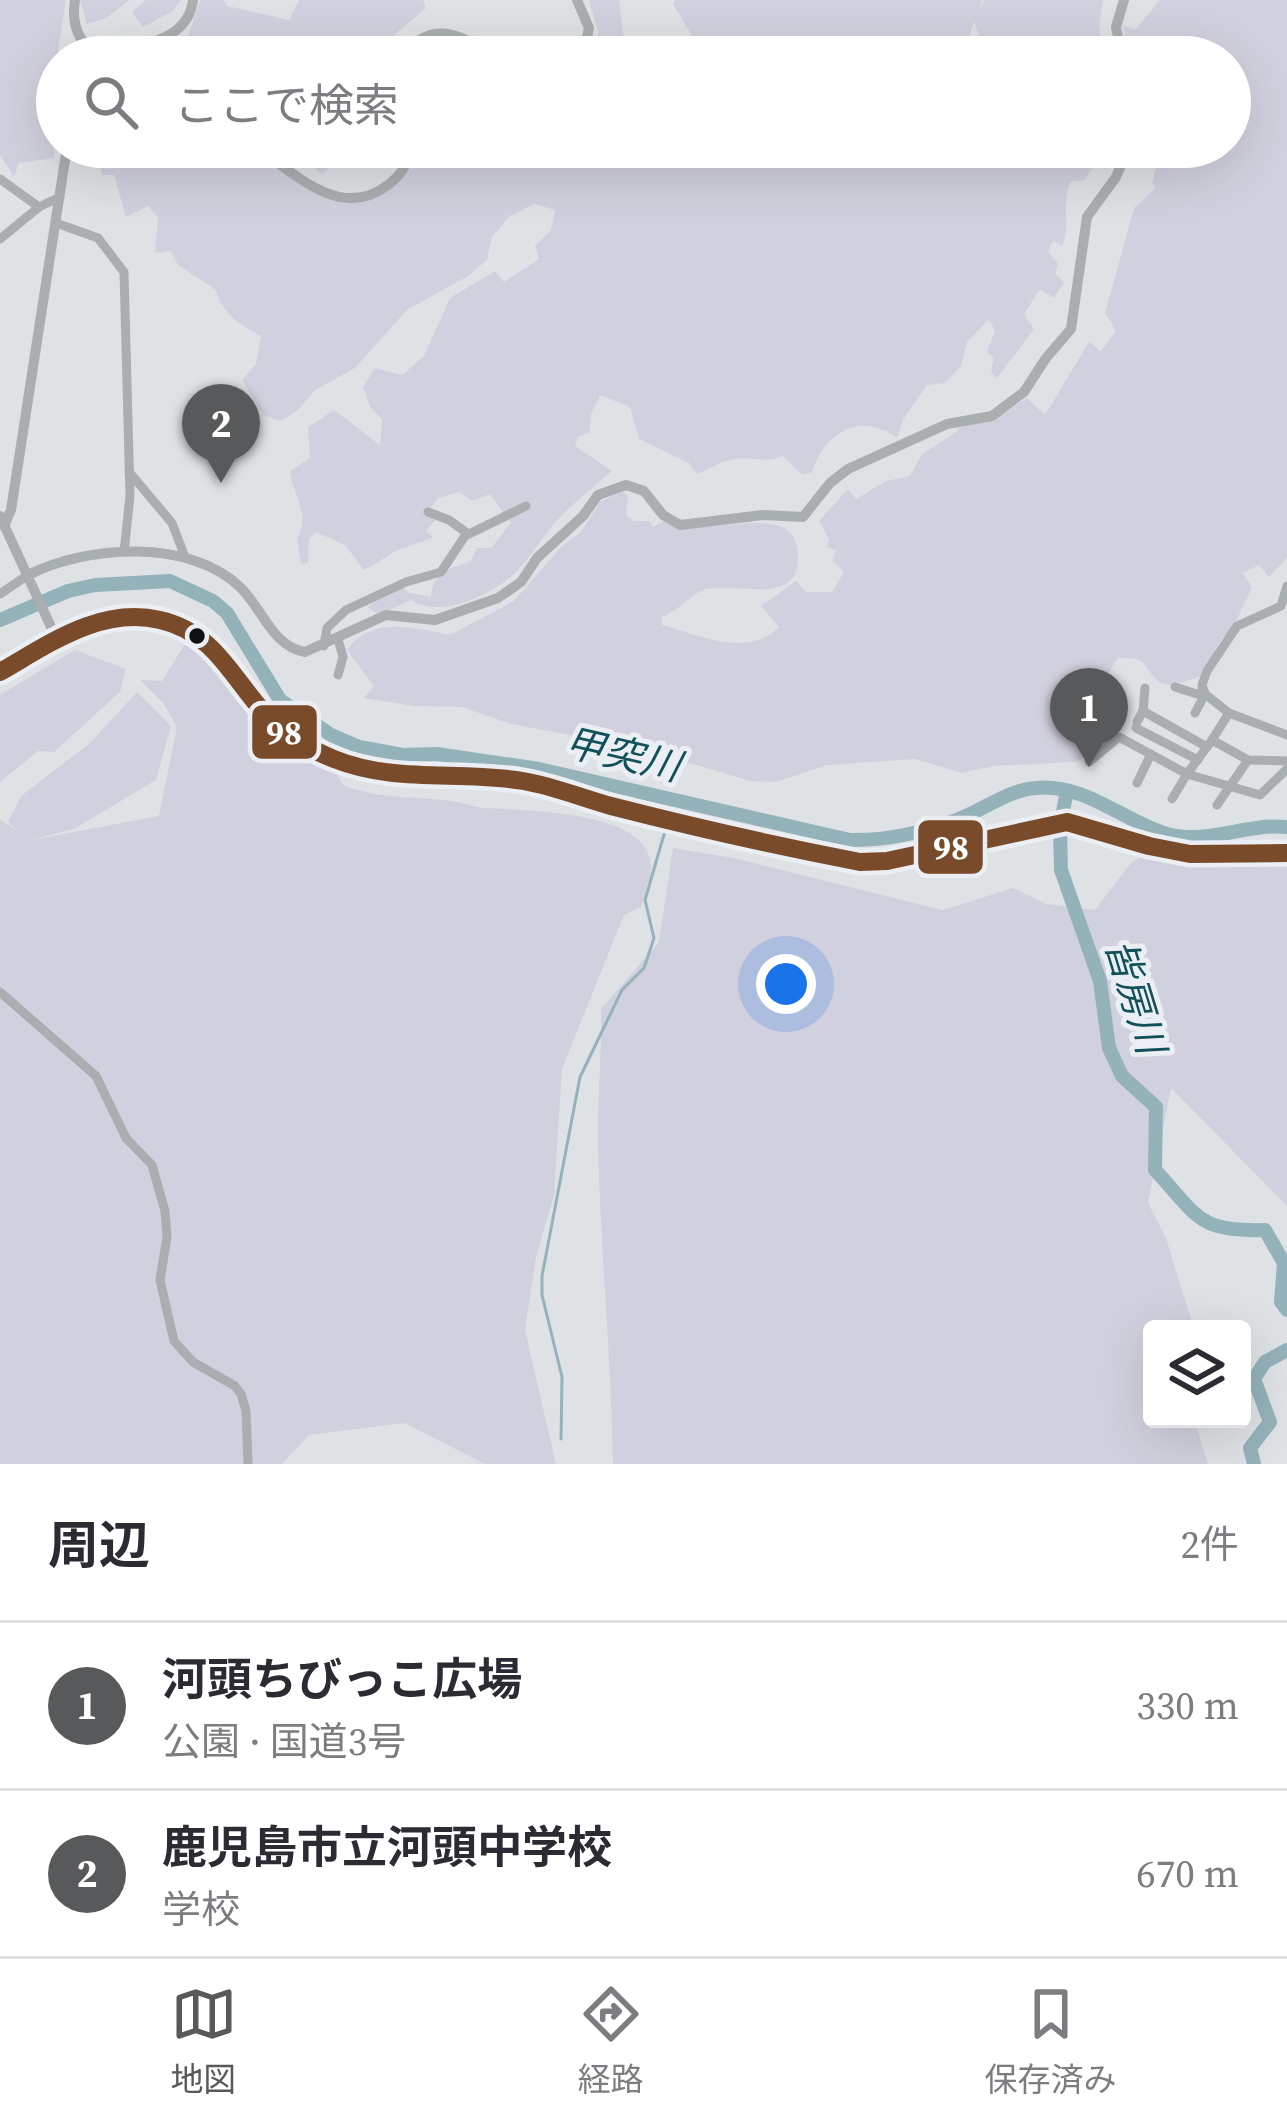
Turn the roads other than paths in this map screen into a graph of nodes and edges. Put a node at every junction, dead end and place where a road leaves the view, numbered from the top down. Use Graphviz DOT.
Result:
graph roads {
  1 [pos="74,0"];
  2 [pos="193,0"];
  3 [pos="577,0"];
  4 [pos="1124,0"];
  5 [pos="78,36"];
  6 [pos="166,36"];
  7 [pos="589,36"];
  8 [pos="1118,36"];
  9 [pos="64,168"];
  10 [pos="287,168"];
  11 [pos="405,168"];
  12 [pos="1120,168"];
  13 [pos="0,179"];
  14 [pos="60,197"];
  15 [pos="39,207"];
  16 [pos="56,223"];
  17 [pos="0,239"];
  18 [pos="129,472"];
  19 [pos="526,506"];
  20 [pos="428,512"];
  21 [pos="2,521"];
  22 [pos="467,535"];
  23 [pos="124,553"];
  24 [pos="185,557"];
  25 [pos="28,577"];
  26 [pos="1287,586"];
  27 [pos="0,594"];
  28 [pos="338,639"];
  29 [pos="57,640"];
  30 [pos="324,646"];
  31 [pos="0,672"];
  32 [pos="338,675"];
  33 [pos="1175,687"];
  34 [pos="1130,690"];
  35 [pos="1204,692"];
  36 [pos="1195,713"];
  37 [pos="1228,713"];
  38 [pos="1139,720"];
  39 [pos="1287,735"];
  40 [pos="1210,744"];
  41 [pos="1151,754"];
  42 [pos="1198,760"];
  43 [pos="1248,760"];
  44 [pos="1089,762"];
  45 [pos="1287,765"];
  46 [pos="1187,774"];
  47 [pos="1137,783"];
  48 [pos="1230,786"];
  49 [pos="1172,799"];
  50 [pos="1217,805"];
  51 [pos="1287,853"];
  52 [pos="0,992"];
  53 [pos="248,1464"];
  1 -- 5 [label="street"];
  2 -- 6 [label="street"];
  3 -- 7 [label="street"];
  4 -- 8 [label="street"];
  9 -- 14 [label="street"];
  10 -- 11 [label="street"];
  12 -- 28 [label="street"];
  13 -- 15 [label="street"];
  14 -- 15 [label="street"];
  14 -- 16 [label="street"];
  15 -- 17 [label="street"];
  16 -- 18 [label="street"];
  16 -- 21 [label="street"];
  18 -- 23 [label="street"];
  18 -- 24 [label="street"];
  19 -- 22 [label="street"];
  20 -- 22 [label="street"];
  21 -- 25 [label="street"];
  22 -- 30 [label="street"];
  23 -- 24 [label="street"];
  23 -- 25 [label="street"];
  24 -- 30 [label="street"];
  25 -- 27 [label="street"];
  25 -- 29 [label="street"];
  26 -- 35 [label="street"];
  28 -- 30 [label="street"];
  28 -- 32 [label="street"];
  29 -- 31 [label="highway"];
  29 -- 51 [label="highway"];
  33 -- 35 [label="street"];
  34 -- 38 [label="street"];
  35 -- 36 [label="street"];
  35 -- 37 [label="street"];
  37 -- 39 [label="street"];
  37 -- 40 [label="street"];
  38 -- 40 [label="street"];
  38 -- 42 [label="street"];
  40 -- 42 [label="street"];
  40 -- 43 [label="street"];
  41 -- 44 [label="street"];
  41 -- 46 [label="street"];
  41 -- 47 [label="street"];
  42 -- 46 [label="street"];
  43 -- 45 [label="street"];
  43 -- 48 [label="street"];
  45 -- 48 [label="street"];
  46 -- 48 [label="street"];
  46 -- 49 [label="street"];
  48 -- 50 [label="street"];
  52 -- 53 [label="street"];
}
